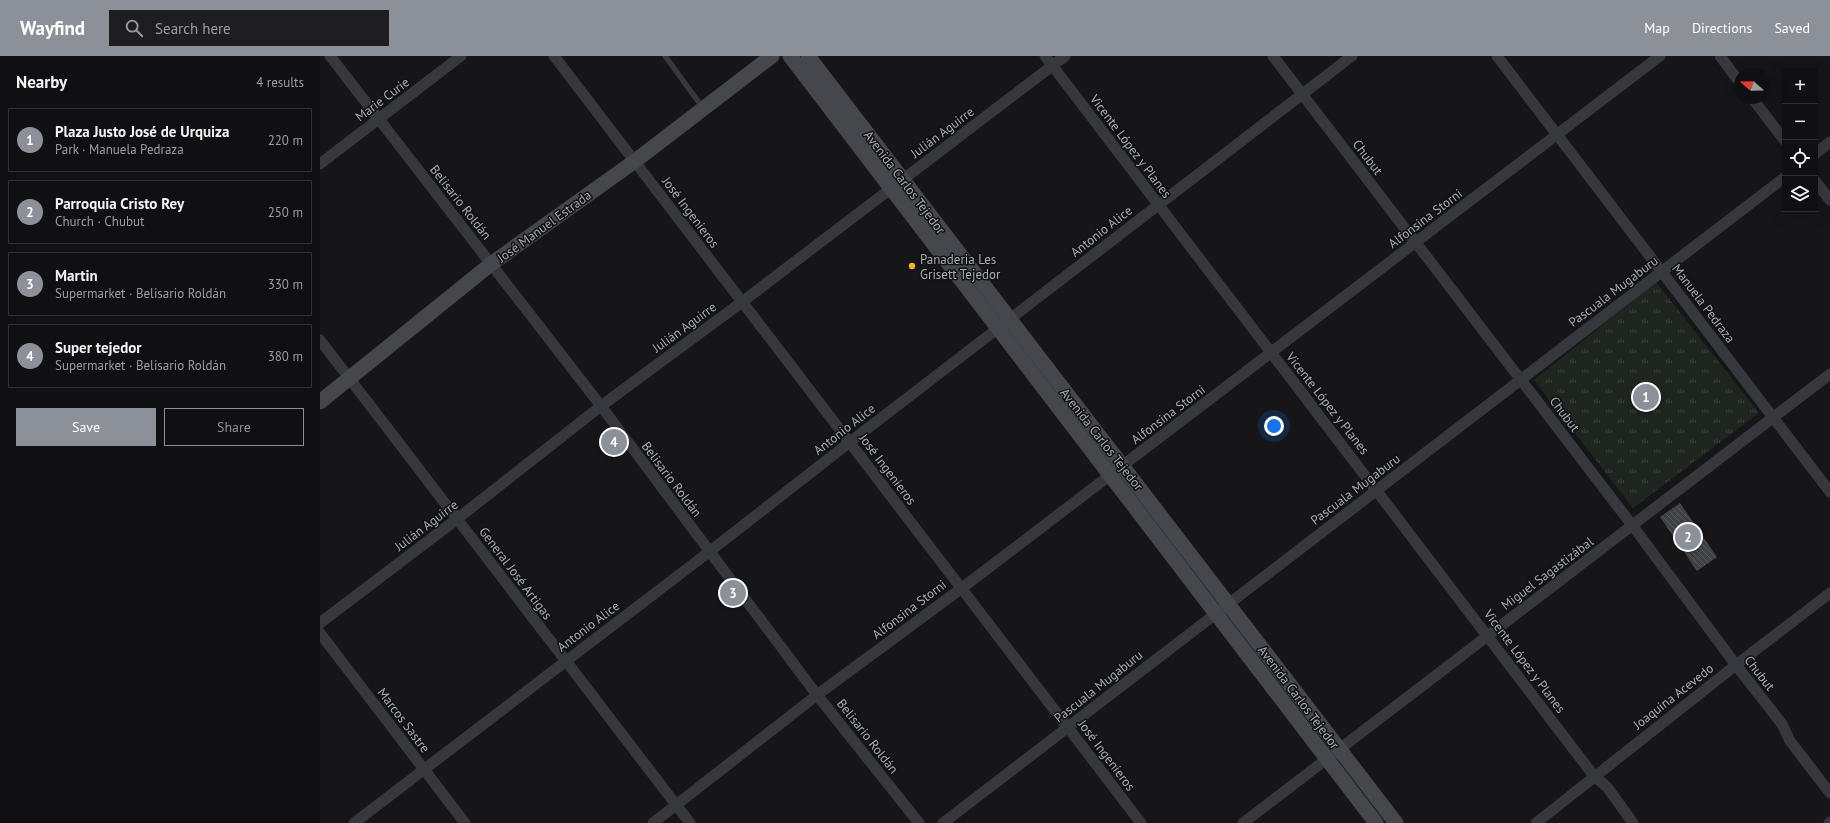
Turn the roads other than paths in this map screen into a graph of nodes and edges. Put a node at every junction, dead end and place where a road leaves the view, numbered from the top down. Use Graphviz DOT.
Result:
graph roads {
  1 [pos="330,56"];
  2 [pos="461,56"];
  3 [pos="554,56"];
  4 [pos="665,56"];
  5 [pos="772,56"];
  6 [pos="790,56"];
  7 [pos="808,56"];
  8 [pos="1045,56"];
  9 [pos="1065,56"];
  10 [pos="1273,56"];
  11 [pos="1352,56"];
  12 [pos="1497,56"];
  13 [pos="1660,56"];
  14 [pos="1720,56"];
  15 [pos="1052,66"];
  16 [pos="1734,75"];
  17 [pos="1302,94"];
  18 [pos="1757,104"];
  19 [pos="703,108"];
  20 [pos="379,119"];
  21 [pos="1557,135"];
  22 [pos="1784,140"];
  23 [pos="1830,142"];
  24 [pos="1818,152"];
  25 [pos="635,161"];
  26 [pos="320,164"];
  27 [pos="1782,179"];
  28 [pos="897,184"];
  29 [pos="1818,184"];
  30 [pos="1830,200"];
  31 [pos="1159,205"];
  32 [pos="1416,242"];
  33 [pos="491,264"];
  34 [pos="1662,271"];
  35 [pos="742,302"];
  36 [pos="1004,323"];
  37 [pos="320,340"];
  38 [pos="1272,352"];
  39 [pos="1830,374"];
  40 [pos="350,379"];
  41 [pos="1521,379"];
  42 [pos="320,402"];
  43 [pos="601,406"];
  44 [pos="1774,417"];
  45 [pos="850,442"];
  46 [pos="1122,466"];
  47 [pos="1110,475"];
  48 [pos="1377,490"];
  49 [pos="1830,492"];
  50 [pos="457,519"];
  51 [pos="1632,525"];
  52 [pos="709,552"];
  53 [pos="962,588"];
  54 [pos="1830,593"];
  55 [pos="1228,604"];
  56 [pos="1216,613"];
  57 [pos="320,624"];
  58 [pos="320,634"];
  59 [pos="1488,636"];
  60 [pos="565,660"];
  61 [pos="1736,665"];
  62 [pos="817,695"];
  63 [pos="1068,727"];
  64 [pos="1340,749"];
  65 [pos="1327,758"];
  66 [pos="424,769"];
  67 [pos="1594,776"];
  68 [pos="1830,793"];
  69 [pos="676,806"];
  70 [pos="354,823"];
  71 [pos="465,823"];
  72 [pos="653,823"];
  73 [pos="690,823"];
  74 [pos="919,823"];
  75 [pos="943,823"];
  76 [pos="1141,823"];
  77 [pos="1243,823"];
  78 [pos="1376,823"];
  79 [pos="1396,823"];
  80 [pos="1536,823"];
  81 [pos="1633,823"];
  1 -- 20 [label="street, Belisario Roldán"];
  2 -- 20 [label="street, Marie Curie"];
  3 -- 25 [label="street, José Ingenieros"];
  4 -- 19 [label="lane"];
  5 -- 19 [label="main road, José Manuel Estrada"];
  6 -- 28 [label="main road, Avenida Carlos Tejedor"];
  7 -- 28 [label="main road, Avenida Carlos Tejedor"];
  8 -- 15 [label="street, Vicente López y Planes"];
  9 -- 15 [label="street, Julián Aguirre"];
  10 -- 17 [label="street, Chubut"];
  11 -- 17 [label="street, Antonio Alice"];
  12 -- 21 [label="street, Manuela Pedraza"];
  13 -- 21 [label="street, Alfonsina Storni"];
  14 -- 16 [label="street"];
  15 -- 28 [label="street, Julián Aguirre"];
  15 -- 31 [label="street, Vicente López y Planes"];
  17 -- 31 [label="street, Antonio Alice"];
  17 -- 32 [label="street, Chubut"];
  18 -- 22 [label="street"];
  19 -- 25 [label="main road, José Manuel Estrada"];
  20 -- 26 [label="street, Marie Curie"];
  20 -- 33 [label="street, Belisario Roldán"];
  21 -- 32 [label="street, Alfonsina Storni"];
  21 -- 34 [label="street, Manuela Pedraza"];
  23 -- 24 [label="street"];
  25 -- 33 [label="main road, José Manuel Estrada"];
  25 -- 35 [label="street, José Ingenieros"];
  27 -- 34 [label="street, Pascuala Mugaburu"];
  28 -- 35 [label="street, Julián Aguirre"];
  28 -- 36 [label="main road, Avenida Carlos Tejedor"];
  29 -- 30 [label="street"];
  31 -- 36 [label="street, Antonio Alice"];
  31 -- 38 [label="street, Vicente López y Planes"];
  32 -- 38 [label="street, Alfonsina Storni"];
  32 -- 41 [label="street, Chubut"];
  33 -- 40 [label="main road, José Manuel Estrada"];
  33 -- 43 [label="street, Belisario Roldán"];
  34 -- 41 [label="street, Pascuala Mugaburu"];
  34 -- 44 [label="street, Manuela Pedraza"];
  35 -- 43 [label="street, Julián Aguirre"];
  35 -- 45 [label="street, José Ingenieros"];
  36 -- 45 [label="street, Antonio Alice"];
  36 -- 46 [label="main road, Avenida Carlos Tejedor"];
  36 -- 47 [label="main road, Avenida Carlos Tejedor"];
  37 -- 40 [label="street, General José Artigas"];
  38 -- 46 [label="street, Alfonsina Storni"];
  38 -- 48 [label="street, Vicente López y Planes"];
  39 -- 44 [label="street, Miguel Sagastizábal"];
  40 -- 42 [label="main road, José Manuel Estrada"];
  40 -- 50 [label="street, General José Artigas"];
  41 -- 48 [label="street, Pascuala Mugaburu"];
  41 -- 51 [label="street, Chubut"];
  43 -- 50 [label="street, Julián Aguirre"];
  43 -- 52 [label="street, Belisario Roldán"];
  44 -- 49 [label="street, Manuela Pedraza"];
  44 -- 51 [label="street, Miguel Sagastizábal"];
  45 -- 52 [label="street, Antonio Alice"];
  45 -- 53 [label="street, José Ingenieros"];
  46 -- 47 [label="street, Alfonsina Storni"];
  46 -- 55 [label="main road, Avenida Carlos Tejedor"];
  47 -- 53 [label="street, Alfonsina Storni"];
  47 -- 56 [label="main road, Avenida Carlos Tejedor"];
  48 -- 55 [label="street, Pascuala Mugaburu"];
  48 -- 59 [label="street, Vicente López y Planes"];
  50 -- 57 [label="street, Julián Aguirre"];
  50 -- 60 [label="street, General José Artigas"];
  51 -- 59 [label="street, Miguel Sagastizábal"];
  51 -- 61 [label="street, Chubut"];
  52 -- 60 [label="street, Antonio Alice"];
  52 -- 62 [label="street, Belisario Roldán"];
  53 -- 62 [label="street, Alfonsina Storni"];
  53 -- 63 [label="street, José Ingenieros"];
  54 -- 61 [label="street, Joaquina Acevedo"];
  55 -- 56 [label="street, Pascuala Mugaburu"];
  55 -- 64 [label="main road, Avenida Carlos Tejedor"];
  56 -- 63 [label="street, Pascuala Mugaburu"];
  56 -- 65 [label="main road, Avenida Carlos Tejedor"];
  58 -- 66 [label="street, Marcos Sastre"];
  59 -- 64 [label="street, Miguel Sagastizábal"];
  59 -- 67 [label="street, Vicente López y Planes"];
  60 -- 66 [label="street, Antonio Alice"];
  60 -- 69 [label="street, General José Artigas"];
  61 -- 67 [label="street, Joaquina Acevedo"];
  61 -- 68 [label="street, Chubut"];
  62 -- 69 [label="street, Alfonsina Storni"];
  62 -- 74 [label="street, Belisario Roldán"];
  63 -- 75 [label="street, Pascuala Mugaburu"];
  63 -- 76 [label="street, José Ingenieros"];
  64 -- 65 [label="street, Miguel Sagastizábal"];
  64 -- 79 [label="main road, Avenida Carlos Tejedor"];
  65 -- 77 [label="street, Miguel Sagastizábal"];
  65 -- 78 [label="main road, Avenida Carlos Tejedor"];
  66 -- 70 [label="street, Antonio Alice"];
  66 -- 71 [label="street, Marcos Sastre"];
  67 -- 80 [label="street, Joaquina Acevedo"];
  67 -- 81 [label="street, Vicente López y Planes"];
  69 -- 72 [label="street, Alfonsina Storni"];
  69 -- 73 [label="street, General José Artigas"];
}
